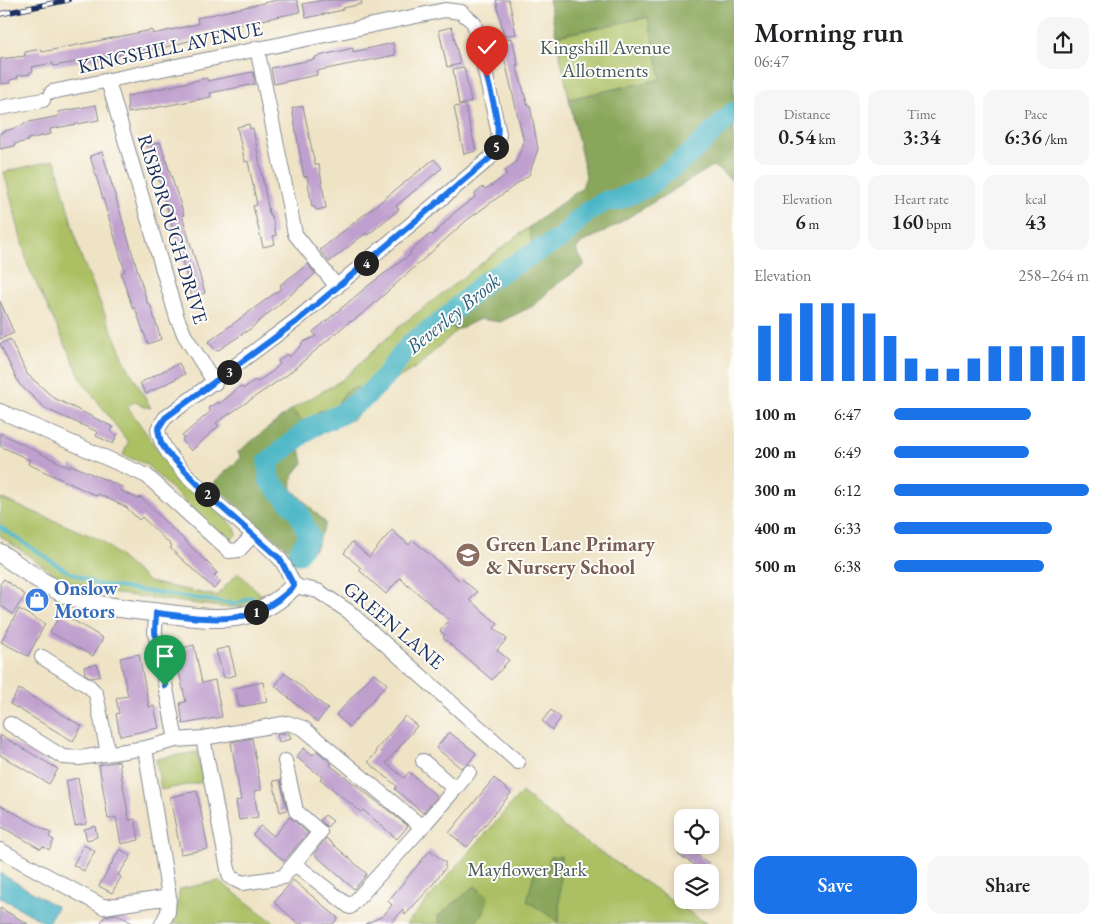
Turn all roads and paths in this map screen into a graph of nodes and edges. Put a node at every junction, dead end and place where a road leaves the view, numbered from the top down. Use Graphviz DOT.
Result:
graph roads {
  1 [pos="257,48"];
  2 [pos="108,81"];
  3 [pos="0,108"];
  4 [pos="337,287"];
  5 [pos="215,383"];
  6 [pos="0,411"];
  7 [pos="252,536"];
  8 [pos="0,553"];
  9 [pos="294,586"];
  10 [pos="156,613"];
  11 [pos="42,657"];
  12 [pos="10,724"];
  13 [pos="203,738"];
  14 [pos="176,740"];
  15 [pos="145,748"];
  16 [pos="108,753"];
  17 [pos="286,761"];
  18 [pos="422,761"];
  19 [pos="518,762"];
  20 [pos="469,772"];
  21 [pos="455,789"];
  22 [pos="422,827"];
  23 [pos="0,850"];
  24 [pos="295,864"];
  25 [pos="169,897"];
  26 [pos="162,924"];
  1 -- 2 [label="street, KINGSHILL AVENUE"];
  1 -- 4 [label="street"];
  1 -- 4 [label="street, KINGSHILL AVENUE"];
  2 -- 3 [label="street, KINGSHILL AVENUE"];
  2 -- 5 [label="street, RISBOROUGH DRIVE"];
  4 -- 5 [label="street, KINGSHILL AVENUE"];
  5 -- 7 [label="street, KINGSHILL AVENUE"];
  6 -- 7 [label="street"];
  7 -- 9 [label="street"];
  8 -- 10 [label="street"];
  9 -- 10 [label="street"];
  9 -- 19 [label="street, GREEN LANE"];
  10 -- 14 [label="street"];
  11 -- 16 [label="street"];
  12 -- 16 [label="street"];
  13 -- 14 [label="street"];
  13 -- 22 [label="street"];
  13 -- 24 [label="street"];
  14 -- 15 [label="street"];
  15 -- 16 [label="street"];
  15 -- 25 [label="street"];
  17 -- 24 [label="street"];
  18 -- 21 [label="street"];
  20 -- 21 [label="street"];
  21 -- 22 [label="street"];
  22 -- 24 [label="street"];
  23 -- 25 [label="street"];
  25 -- 26 [label="street"];
}
